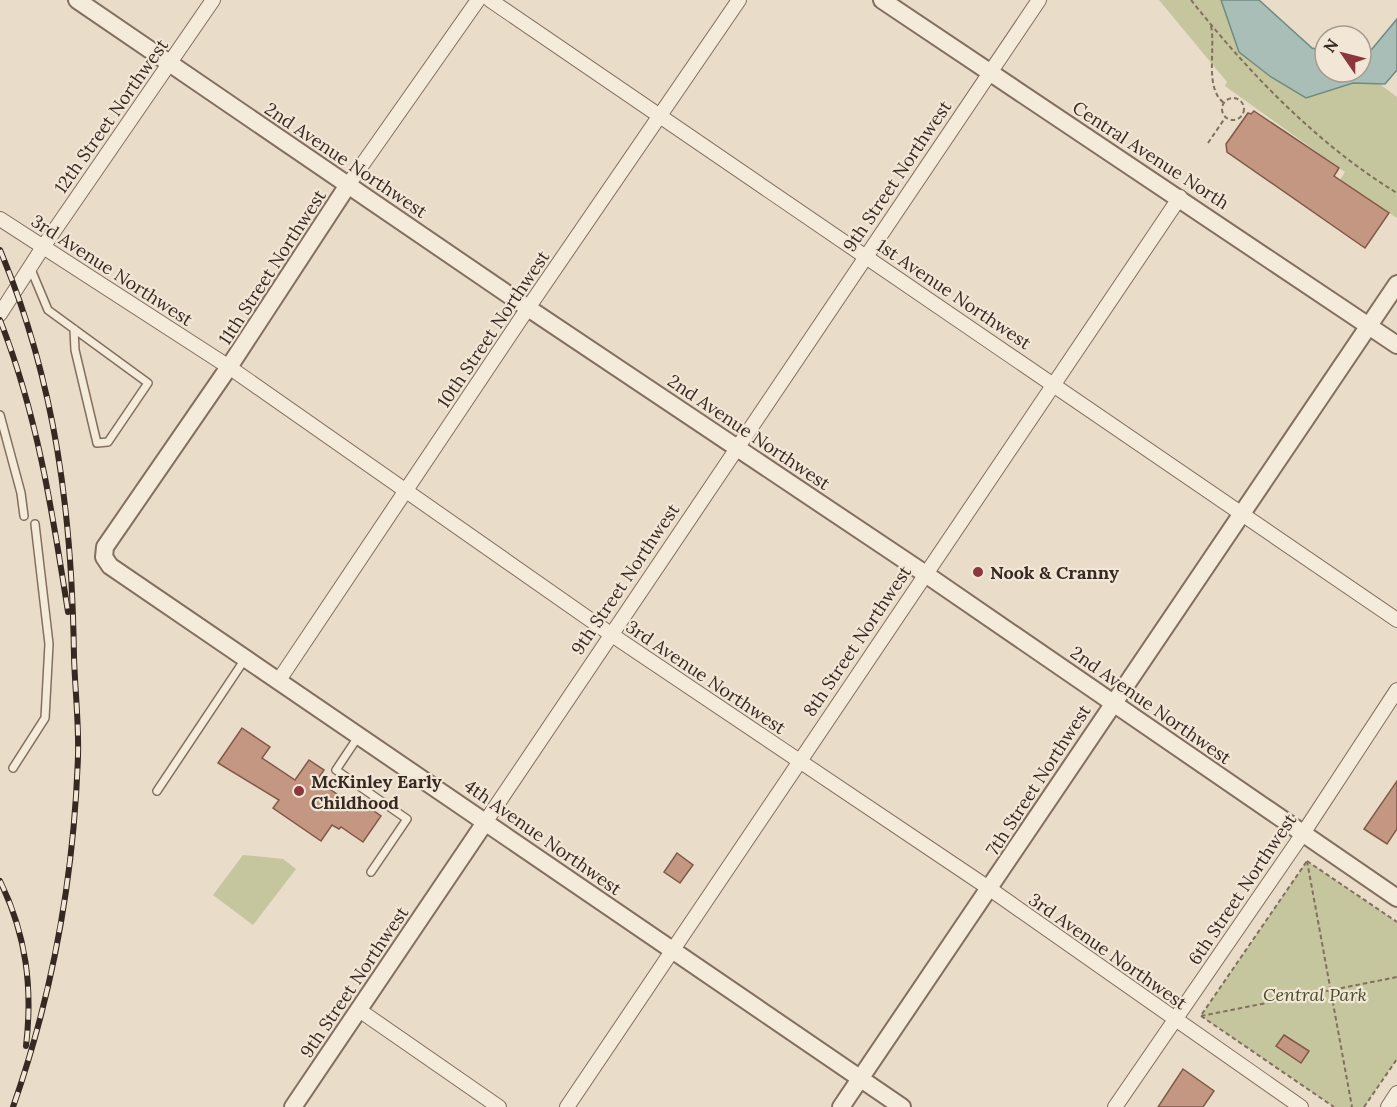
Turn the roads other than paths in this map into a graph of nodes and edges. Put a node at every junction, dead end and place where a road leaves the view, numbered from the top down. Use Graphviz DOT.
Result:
graph roads {
  1 [pos="77,0"];
  2 [pos="213,0"];
  3 [pos="478,0"];
  4 [pos="490,0"];
  5 [pos="739,0"];
  6 [pos="882,0"];
  7 [pos="1039,0"];
  8 [pos="170,64"];
  9 [pos="989,73"];
  10 [pos="661,116"];
  11 [pos="348,185"];
  12 [pos="1180,197"];
  13 [pos="0,219"];
  14 [pos="43,247"];
  15 [pos="867,256"];
  16 [pos="30,267"];
  17 [pos="1397,284"];
  18 [pos="528,308"];
  19 [pos="0,314"];
  20 [pos="1368,325"];
  21 [pos="74,329"];
  22 [pos="1397,345"];
  23 [pos="229,367"];
  24 [pos="1054,385"];
  25 [pos="0,415"];
  26 [pos="737,447"];
  27 [pos="406,490"];
  28 [pos="1243,514"];
  29 [pos="24,516"];
  30 [pos="35,524"];
  31 [pos="104,557"];
  32 [pos="924,573"];
  33 [pos="1397,621"];
  34 [pos="612,635"];
  35 [pos="246,657"];
  36 [pos="279,680"];
  37 [pos="1397,690"];
  38 [pos="1113,702"];
  39 [pos="360,735"];
  40 [pos="799,761"];
  41 [pos="12,768"];
  42 [pos="158,791"];
  43 [pos="486,821"];
  44 [pos="1302,835"];
  45 [pos="371,872"];
  46 [pos="990,889"];
  47 [pos="1397,898"];
  48 [pos="673,950"];
  49 [pos="358,1010"];
  50 [pos="1174,1020"];
  51 [pos="861,1078"];
  52 [pos="1397,1094"];
  53 [pos="293,1107"];
  54 [pos="499,1107"];
  55 [pos="567,1107"];
  56 [pos="842,1107"];
  57 [pos="903,1107"];
  58 [pos="1115,1107"];
  59 [pos="1301,1107"];
  60 [pos="1388,1107"];
  1 -- 8 [label="street, 2nd Avenue Northwest"];
  2 -- 8 [label="street, 12th Street Northwest"];
  3 -- 11 [label="street, 11th Street Northwest"];
  4 -- 10 [label="street, 1st Avenue Northwest"];
  5 -- 10 [label="street, 10th Street Northwest"];
  6 -- 9 [label="street, Central Avenue North"];
  7 -- 9 [label="street, 9th Street Northwest"];
  8 -- 11 [label="street, 2nd Avenue Northwest"];
  8 -- 14 [label="street, 12th Street Northwest"];
  9 -- 12 [label="street, Central Avenue North"];
  9 -- 15 [label="street, 9th Street Northwest"];
  10 -- 15 [label="street, 1st Avenue Northwest"];
  10 -- 18 [label="street, 10th Street Northwest"];
  11 -- 18 [label="street, 2nd Avenue Northwest"];
  11 -- 23 [label="street, 11th Street Northwest"];
  12 -- 20 [label="street, Central Avenue North"];
  12 -- 24 [label="street, 8th Street Northwest"];
  13 -- 14 [label="street, 3rd Avenue Northwest"];
  14 -- 16 [label="street, 12th Street Northwest"];
  14 -- 23 [label="street, 3rd Avenue Northwest"];
  15 -- 24 [label="street, 1st Avenue Northwest"];
  15 -- 26 [label="street, 9th Street Northwest"];
  16 -- 19 [label="street, 12th Street Northwest"];
  16 -- 21 [label="lane"];
  17 -- 20 [label="street, 7th Street Northwest"];
  18 -- 26 [label="street, 2nd Avenue Northwest"];
  18 -- 27 [label="street, 10th Street Northwest"];
  20 -- 22 [label="street, Central Avenue North"];
  20 -- 28 [label="street, 7th Street Northwest"];
  21 -- 21 [label="lane"];
  23 -- 27 [label="street, 3rd Avenue Northwest"];
  23 -- 31 [label="street, 11th Street Northwest"];
  24 -- 28 [label="street, 1st Avenue Northwest"];
  24 -- 32 [label="street, 8th Street Northwest"];
  25 -- 29 [label="lane"];
  26 -- 32 [label="street, 2nd Avenue Northwest"];
  26 -- 34 [label="street, 9th Street Northwest"];
  27 -- 34 [label="street, 3rd Avenue Northwest"];
  27 -- 36 [label="street, 10th Street Northwest"];
  28 -- 33 [label="street, 1st Avenue Northwest"];
  28 -- 38 [label="street, 7th Street Northwest"];
  30 -- 41 [label="lane"];
  31 -- 35 [label="street, 4th Avenue Northwest"];
  32 -- 38 [label="street, 2nd Avenue Northwest"];
  32 -- 40 [label="street, 8th Street Northwest"];
  34 -- 40 [label="street, 3rd Avenue Northwest"];
  34 -- 43 [label="street, 9th Street Northwest"];
  35 -- 36 [label="street, 4th Avenue Northwest"];
  35 -- 42 [label="lane"];
  36 -- 39 [label="street, 4th Avenue Northwest"];
  37 -- 44 [label="street, 6th Street Northwest"];
  38 -- 44 [label="street, 2nd Avenue Northwest"];
  38 -- 46 [label="street, 7th Street Northwest"];
  39 -- 43 [label="street, 4th Avenue Northwest"];
  39 -- 45 [label="lane"];
  40 -- 46 [label="street, 3rd Avenue Northwest"];
  40 -- 48 [label="street, 8th Street Northwest"];
  43 -- 48 [label="street, 4th Avenue Northwest"];
  43 -- 49 [label="street, 9th Street Northwest"];
  44 -- 47 [label="street, 2nd Avenue Northwest"];
  44 -- 50 [label="street, 6th Street Northwest"];
  46 -- 50 [label="street, 3rd Avenue Northwest"];
  46 -- 51 [label="street, 7th Street Northwest"];
  48 -- 51 [label="street, 4th Avenue Northwest"];
  48 -- 55 [label="street, 8th Street Northwest"];
  49 -- 53 [label="street, 9th Street Northwest"];
  49 -- 54 [label="street"];
  50 -- 58 [label="street, 6th Street Northwest"];
  50 -- 59 [label="street, 3rd Avenue Northwest"];
  51 -- 56 [label="street, 7th Street Northwest"];
  51 -- 57 [label="street, 4th Avenue Northwest"];
  52 -- 60 [label="street"];
}
